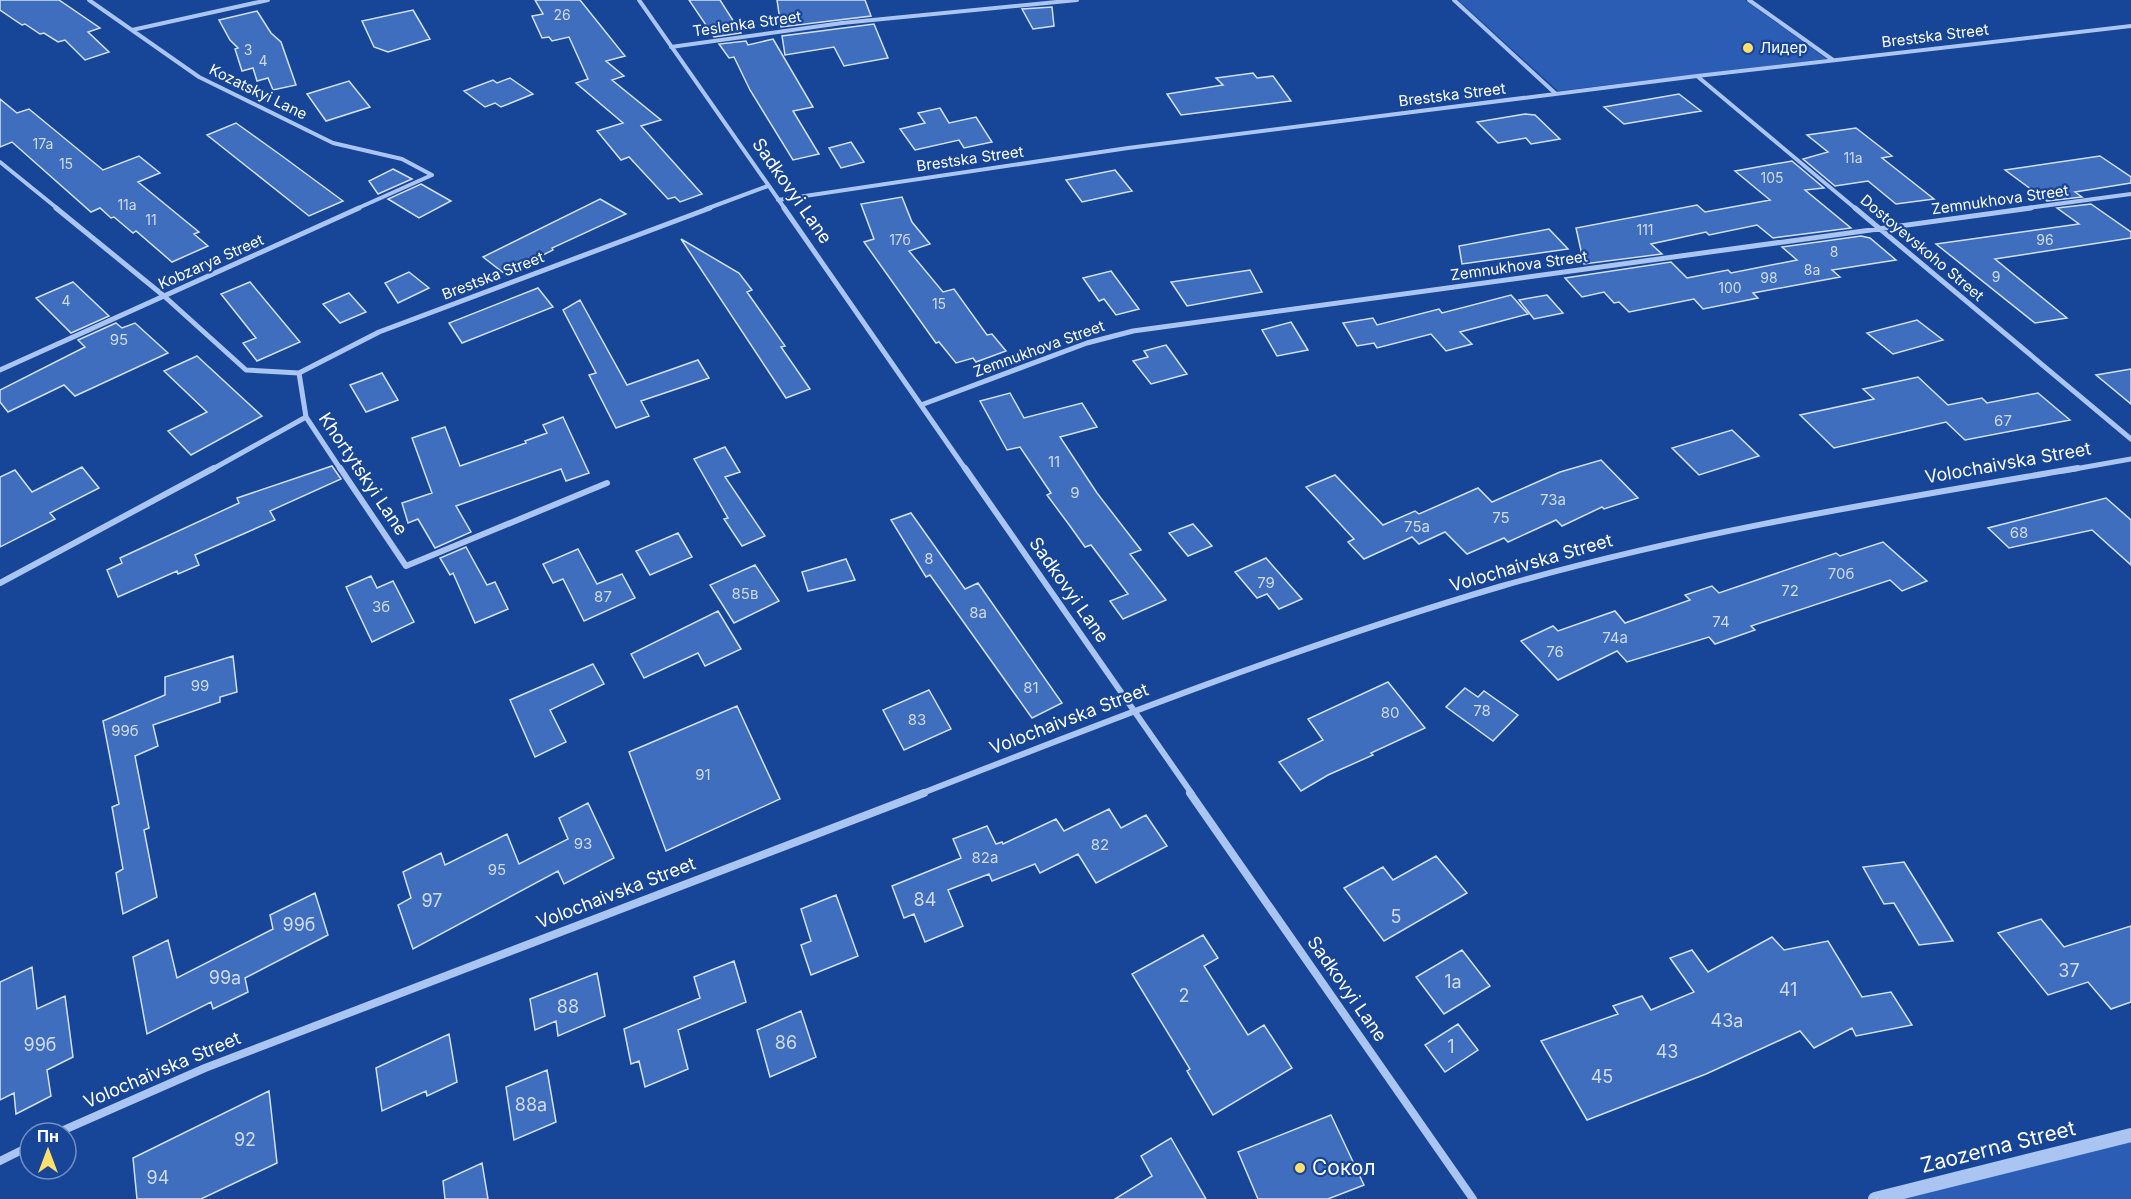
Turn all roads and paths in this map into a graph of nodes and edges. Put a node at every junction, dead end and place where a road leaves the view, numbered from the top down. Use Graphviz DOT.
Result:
graph roads {
  1 [pos="89,0"];
  2 [pos="268,0"];
  3 [pos="639,0"];
  4 [pos="1077,0"];
  5 [pos="1454,0"];
  6 [pos="1749,0"];
  7 [pos="2131,26"];
  8 [pos="132,30"];
  9 [pos="672,47"];
  10 [pos="1833,60"];
  11 [pos="1697,76"];
  12 [pos="1556,94"];
  13 [pos="0,162"];
  14 [pos="432,175"];
  15 [pos="768,186"];
  16 [pos="2131,194"];
  17 [pos="778,200"];
  18 [pos="1880,229"];
  19 [pos="164,296"];
  20 [pos="0,370"];
  21 [pos="299,373"];
  22 [pos="921,405"];
  23 [pos="306,417"];
  24 [pos="2131,439"];
  25 [pos="2131,459"];
  26 [pos="607,483"];
  27 [pos="0,583"];
  28 [pos="1133,711"];
  29 [pos="78,1124"];
  30 [pos="2131,1135"];
  31 [pos="18,1152"];
  32 [pos="0,1161"];
  33 [pos="1473,1199"];
  34 [pos="1875,1199"];
  1 -- 8 [label="street, Kozatskyi Lane"];
  2 -- 8 [label="street"];
  3 -- 9 [label="street, Sadkovyi Lane"];
  4 -- 9 [label="street, Teslenka Street"];
  5 -- 12 [label="street"];
  6 -- 10 [label="street"];
  7 -- 10 [label="street, Brestska Street"];
  8 -- 14 [label="street, Kozatskyi Lane"];
  9 -- 15 [label="street, Sadkovyi Lane"];
  10 -- 11 [label="street, Brestska Street"];
  11 -- 12 [label="street, Brestska Street"];
  11 -- 18 [label="street, Dostoyevskoho Street"];
  12 -- 17 [label="street, Brestska Street"];
  13 -- 19 [label="street"];
  14 -- 19 [label="street, Kobzarya Street"];
  15 -- 17 [label="street, Sadkovyi Lane"];
  15 -- 21 [label="street, Brestska Street"];
  16 -- 18 [label="street, Zemnukhova Street"];
  17 -- 22 [label="street, Sadkovyi Lane"];
  18 -- 22 [label="street, Zemnukhova Street"];
  18 -- 24 [label="street, Dostoyevskoho Street"];
  19 -- 20 [label="street, Kobzarya Street"];
  19 -- 21 [label="street"];
  21 -- 23 [label="street, Khortytskyi Lane"];
  22 -- 28 [label="street, Sadkovyi Lane"];
  23 -- 26 [label="street, Khortytskyi Lane"];
  23 -- 27 [label="street"];
  25 -- 28 [label="street, Volochaivska Street"];
  28 -- 29 [label="street, Volochaivska Street"];
  28 -- 33 [label="street, Sadkovyi Lane"];
  30 -- 34 [label="street, Zaozerna Street"];
  31 -- 32 [label="street"];
}
